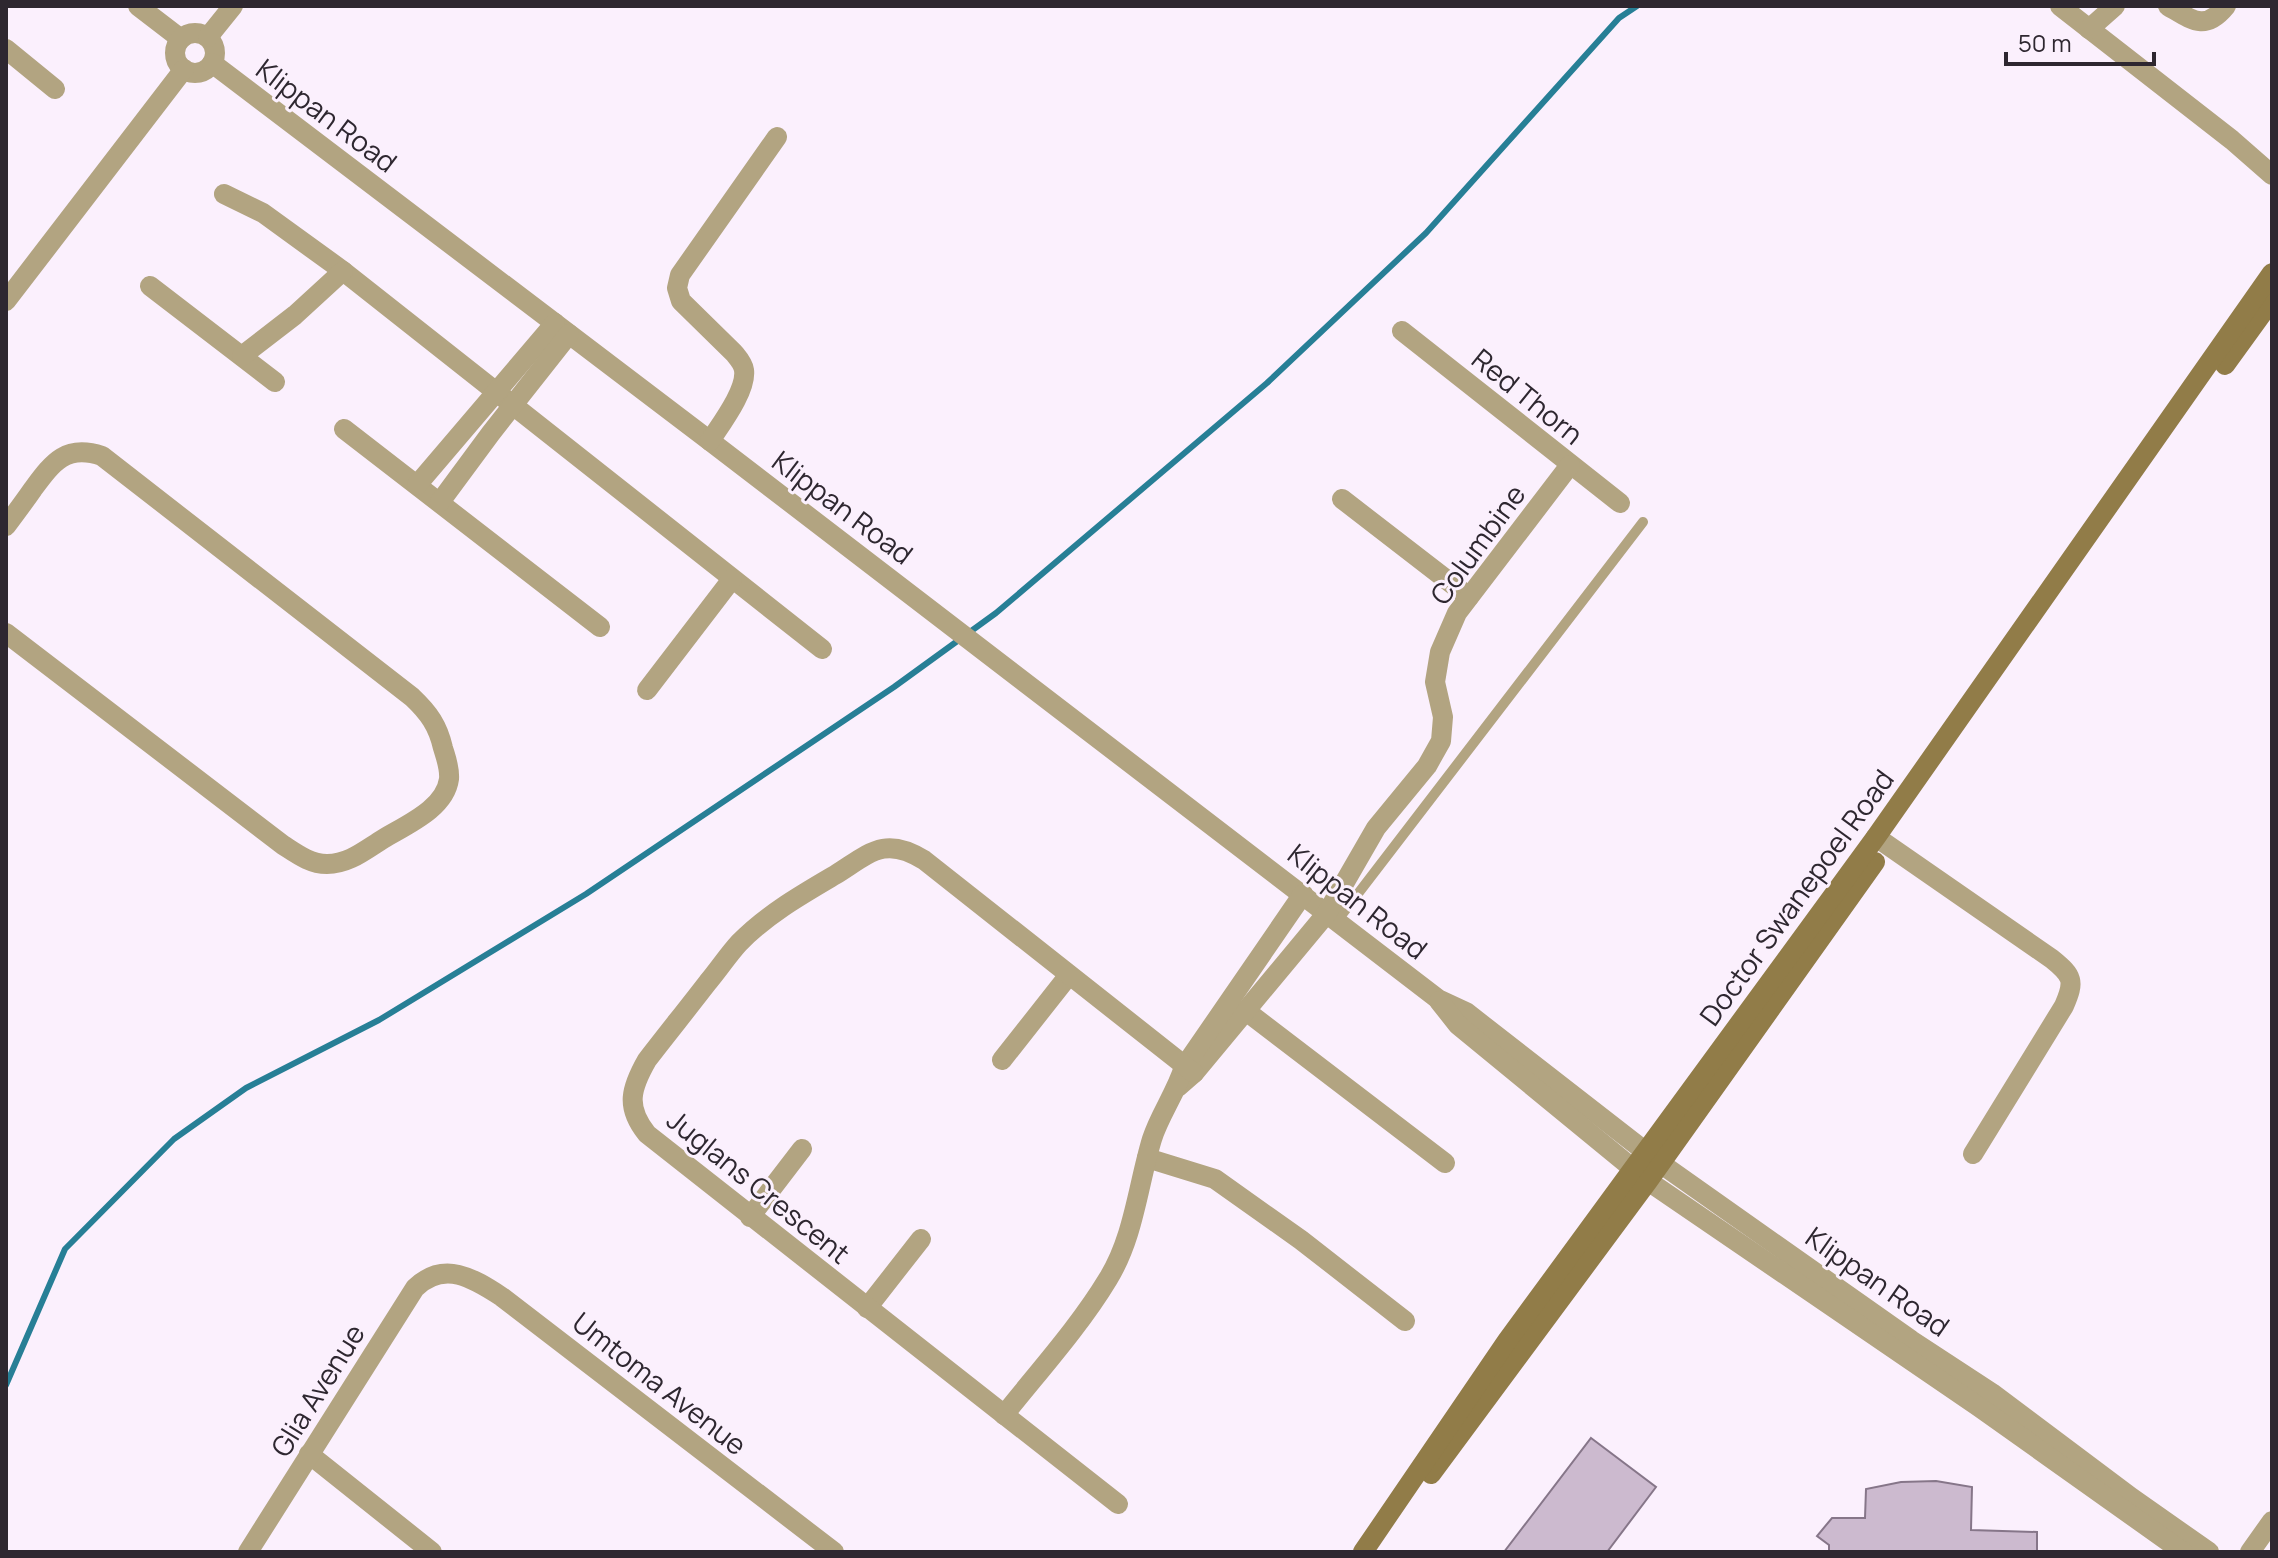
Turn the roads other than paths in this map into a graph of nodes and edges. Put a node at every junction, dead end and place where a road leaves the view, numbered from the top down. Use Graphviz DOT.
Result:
graph roads {
  1 [pos="138,6"];
  2 [pos="233,6"];
  3 [pos="2060,6"];
  4 [pos="2115,6"];
  5 [pos="2168,6"];
  6 [pos="2226,6"];
  7 [pos="2089,29"];
  8 [pos="208,37"];
  9 [pos="181,39"];
  10 [pos="6,49"];
  11 [pos="212,63"];
  12 [pos="184,69"];
  13 [pos="55,89"];
  14 [pos="777,137"];
  15 [pos="2272,175"];
  16 [pos="224,194"];
  17 [pos="343,271"];
  18 [pos="2272,273"];
  19 [pos="150,286"];
  20 [pos="2272,300"];
  21 [pos="6,301"];
  22 [pos="562,328"];
  23 [pos="1402,331"];
  24 [pos="242,356"];
  25 [pos="275,382"];
  26 [pos="506,398"];
  27 [pos="344,429"];
  28 [pos="710,441"];
  29 [pos="1570,465"];
  30 [pos="417,485"];
  31 [pos="1342,499"];
  32 [pos="440,502"];
  33 [pos="1620,503"];
  34 [pos="1643,522"];
  35 [pos="6,526"];
  36 [pos="732,579"];
  37 [pos="1469,597"];
  38 [pos="600,627"];
  39 [pos="6,633"];
  40 [pos="822,649"];
  41 [pos="647,690"];
  42 [pos="1881,841"];
  43 [pos="1303,894"];
  44 [pos="1332,917"];
  45 [pos="1069,975"];
  46 [pos="1438,999"];
  47 [pos="1246,1011"];
  48 [pos="1002,1060"];
  49 [pos="1185,1076"];
  50 [pos="802,1149"];
  51 [pos="1973,1154"];
  52 [pos="1147,1158"];
  53 [pos="1653,1158"];
  54 [pos="1445,1163"];
  55 [pos="1640,1175"];
  56 [pos="750,1217"];
  57 [pos="921,1239"];
  58 [pos="446,1272"];
  59 [pos="867,1308"];
  60 [pos="1405,1321"];
  61 [pos="1911,1340"];
  62 [pos="1917,1364"];
  63 [pos="1985,1400"];
  64 [pos="1004,1415"];
  65 [pos="309,1454"];
  66 [pos="1118,1504"];
  67 [pos="2272,1521"];
  68 [pos="248,1552"];
  69 [pos="432,1552"];
  70 [pos="834,1552"];
  71 [pos="1363,1552"];
  72 [pos="1374,1552"];
  73 [pos="2183,1552"];
  74 [pos="2208,1552"];
  75 [pos="2250,1552"];
  1 -- 9 [label="street"];
  2 -- 8 [label="street"];
  3 -- 7 [label="street"];
  4 -- 7 [label="street"];
  5 -- 6 [label="street"];
  7 -- 15 [label="street"];
  8 -- 9 [label="street"];
  8 -- 11 [label="street"];
  9 -- 12 [label="street"];
  10 -- 13 [label="street"];
  11 -- 12 [label="street"];
  11 -- 22 [label="street, Klippan Road"];
  12 -- 21 [label="street"];
  14 -- 28 [label="street"];
  16 -- 17 [label="street"];
  17 -- 24 [label="street"];
  17 -- 26 [label="street"];
  18 -- 42 [label="main road, Doctor Swanepoel Road"];
  19 -- 24 [label="street"];
  20 -- 42 [label="main road, Doctor Swanepoel Road"];
  22 -- 26 [label="street"];
  22 -- 28 [label="street, Klippan Road"];
  23 -- 29 [label="street, Red Thorn"];
  24 -- 25 [label="street"];
  26 -- 30 [label="street"];
  26 -- 32 [label="street"];
  26 -- 36 [label="street"];
  27 -- 30 [label="street"];
  28 -- 43 [label="street, Klippan Road"];
  29 -- 33 [label="street, Red Thorn"];
  29 -- 37 [label="street, Columbine"];
  30 -- 32 [label="street"];
  31 -- 37 [label="street"];
  32 -- 38 [label="street"];
  34 -- 44 [label="lane"];
  35 -- 39 [label="street"];
  36 -- 40 [label="street"];
  36 -- 41 [label="street"];
  37 -- 44 [label="street, Columbine"];
  42 -- 51 [label="street"];
  42 -- 53 [label="main road, Doctor Swanepoel Road"];
  43 -- 44 [label="street, Klippan Road"];
  43 -- 49 [label="street"];
  44 -- 46 [label="street, Klippan Road"];
  44 -- 47 [label="street, Columbine"];
  45 -- 48 [label="street"];
  45 -- 49 [label="street, Juglans Crescent"];
  45 -- 56 [label="street, Juglans Crescent"];
  46 -- 53 [label="street, Klippan Road"];
  46 -- 55 [label="street, Klippan Road"];
  47 -- 49 [label="street, Columbine"];
  47 -- 54 [label="street"];
  49 -- 52 [label="street"];
  50 -- 56 [label="street"];
  52 -- 60 [label="street"];
  52 -- 64 [label="street"];
  53 -- 55 [label="main road, Doctor Swanepoel Road"];
  53 -- 61 [label="street, Klippan Road"];
  55 -- 62 [label="street, Klippan Road"];
  55 -- 71 [label="main road, Doctor Swanepoel Road"];
  55 -- 72 [label="main road, Doctor Swanepoel Road"];
  56 -- 59 [label="street, Juglans Crescent"];
  57 -- 59 [label="street"];
  58 -- 65 [label="street, Glia Avenue"];
  58 -- 70 [label="street, Umtoma Avenue"];
  59 -- 64 [label="street, Juglans Crescent"];
  61 -- 62 [label="lane"];
  61 -- 63 [label="street, Klippan Road"];
  62 -- 63 [label="street, Klippan Road"];
  63 -- 73 [label="street, Klippan Road"];
  63 -- 74 [label="street, Klippan Road"];
  64 -- 66 [label="street, Juglans Crescent"];
  65 -- 68 [label="street, Glia Avenue"];
  65 -- 69 [label="street"];
  67 -- 75 [label="street"];
}
